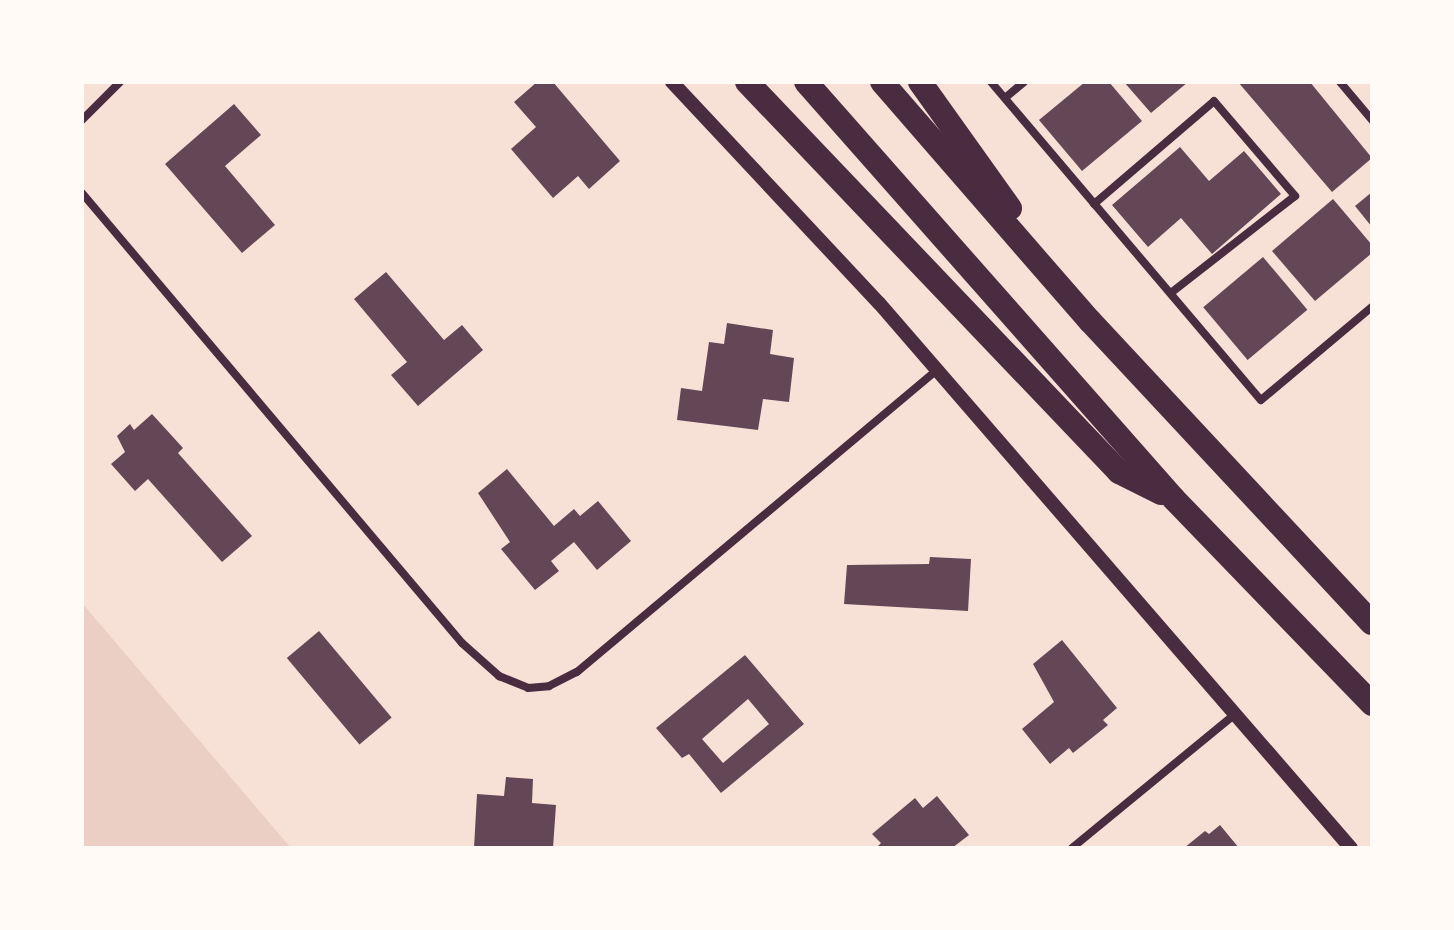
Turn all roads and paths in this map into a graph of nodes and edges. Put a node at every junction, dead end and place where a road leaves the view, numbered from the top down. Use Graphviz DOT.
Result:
graph roads {
  1 [pos="120,82"];
  2 [pos="672,82"];
  3 [pos="747,82"];
  4 [pos="806,82"];
  5 [pos="882,82"];
  6 [pos="920,82"];
  7 [pos="991,82"];
  8 [pos="1024,82"];
  9 [pos="1340,82"];
  10 [pos="1005,98"];
  11 [pos="82,120"];
  12 [pos="1372,120"];
  13 [pos="82,193"];
  14 [pos="1094,204"];
  15 [pos="1171,293"];
  16 [pos="1372,307"];
  17 [pos="1090,321"];
  18 [pos="938,369"];
  19 [pos="1174,499"];
  20 [pos="1372,623"];
  21 [pos="1372,704"];
  22 [pos="1236,713"];
  23 [pos="1072,848"];
  24 [pos="1351,848"];
  1 -- 11 [label="street"];
  2 -- 18 [label="street"];
  3 -- 19 [label="highway"];
  4 -- 19 [label="highway"];
  5 -- 17 [label="highway"];
  6 -- 17 [label="highway"];
  7 -- 10 [label="street"];
  8 -- 10 [label="street"];
  9 -- 12 [label="street"];
  10 -- 14 [label="street"];
  13 -- 18 [label="street"];
  14 -- 15 [label="street"];
  14 -- 15 [label="street"];
  15 -- 16 [label="street"];
  17 -- 20 [label="highway"];
  18 -- 22 [label="street"];
  19 -- 21 [label="highway"];
  22 -- 23 [label="street"];
  22 -- 24 [label="street"];
}
